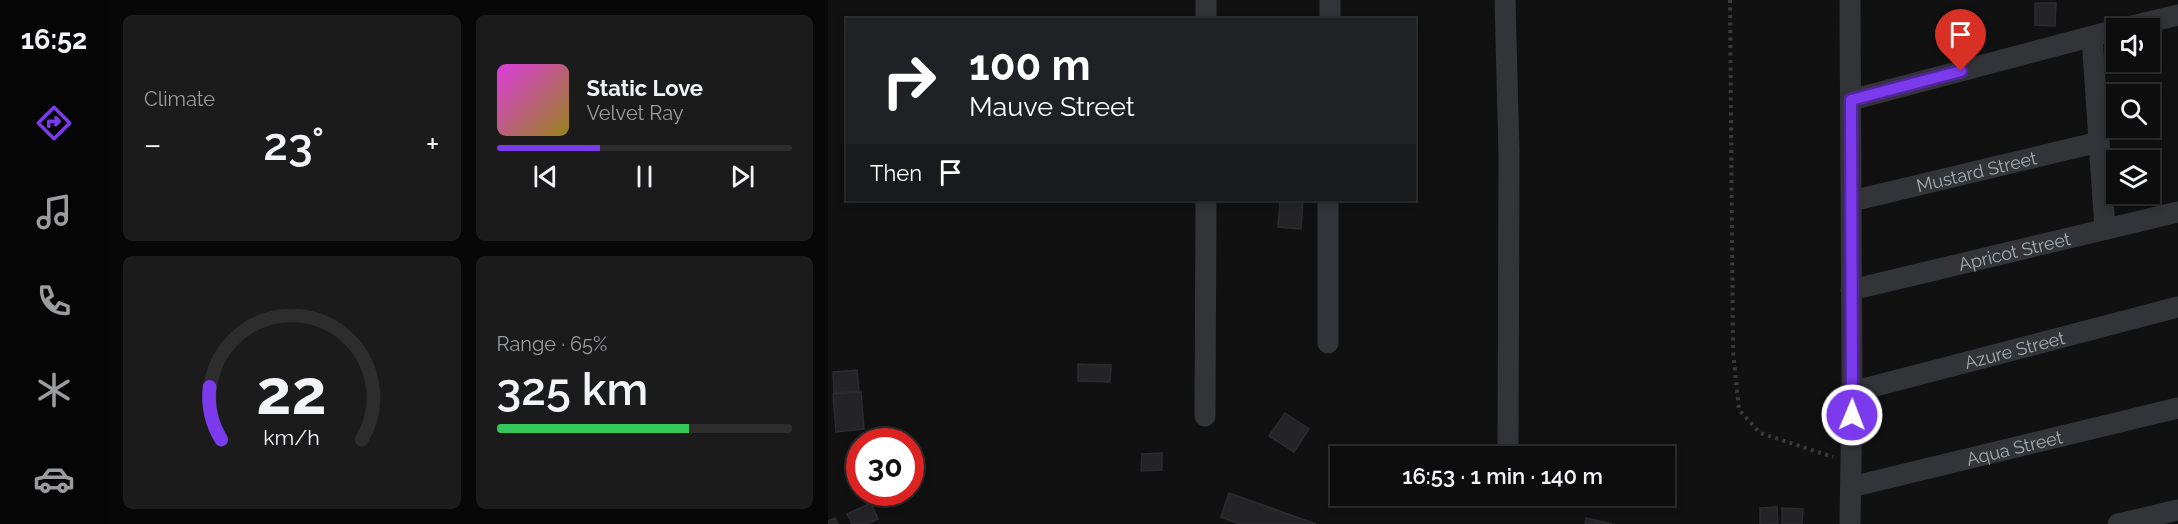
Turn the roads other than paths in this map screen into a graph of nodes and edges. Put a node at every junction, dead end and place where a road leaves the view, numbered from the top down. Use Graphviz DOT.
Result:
graph roads {
  1 [pos="1206,0"];
  2 [pos="1330,0"];
  3 [pos="1506,0"];
  4 [pos="1853,1"];
  5 [pos="2178,15"];
  6 [pos="1206,18"];
  7 [pos="1330,18"];
  8 [pos="2160,19"];
  9 [pos="2106,33"];
  10 [pos="2092,37"];
  11 [pos="1851,100"];
  12 [pos="2099,142"];
  13 [pos="1206,201"];
  14 [pos="1328,201"];
  15 [pos="1852,201"];
  16 [pos="2178,213"];
  17 [pos="2105,229"];
  18 [pos="1851,290"];
  19 [pos="2178,307"];
  20 [pos="1328,343"];
  21 [pos="1852,392"];
  22 [pos="2178,408"];
  23 [pos="1206,416"];
  24 [pos="1508,446"];
  25 [pos="1851,487"];
  26 [pos="2178,510"];
  27 [pos="1850,524"];
  28 [pos="2118,524"];
  1 -- 6 [label="street"];
  2 -- 7 [label="street"];
  3 -- 24 [label="street"];
  4 -- 11 [label="street"];
  5 -- 8 [label="street"];
  9 -- 10 [label="street"];
  10 -- 11 [label="street"];
  10 -- 12 [label="street"];
  11 -- 15 [label="street"];
  12 -- 15 [label="street, Mustard Street"];
  12 -- 17 [label="street"];
  13 -- 23 [label="street"];
  14 -- 20 [label="street"];
  15 -- 18 [label="street"];
  16 -- 17 [label="street, Apricot Street"];
  17 -- 18 [label="street, Apricot Street"];
  18 -- 21 [label="street"];
  19 -- 21 [label="street, Azure Street"];
  21 -- 25 [label="street"];
  22 -- 25 [label="street, Aqua Street"];
  25 -- 27 [label="street"];
  26 -- 28 [label="street"];
}
